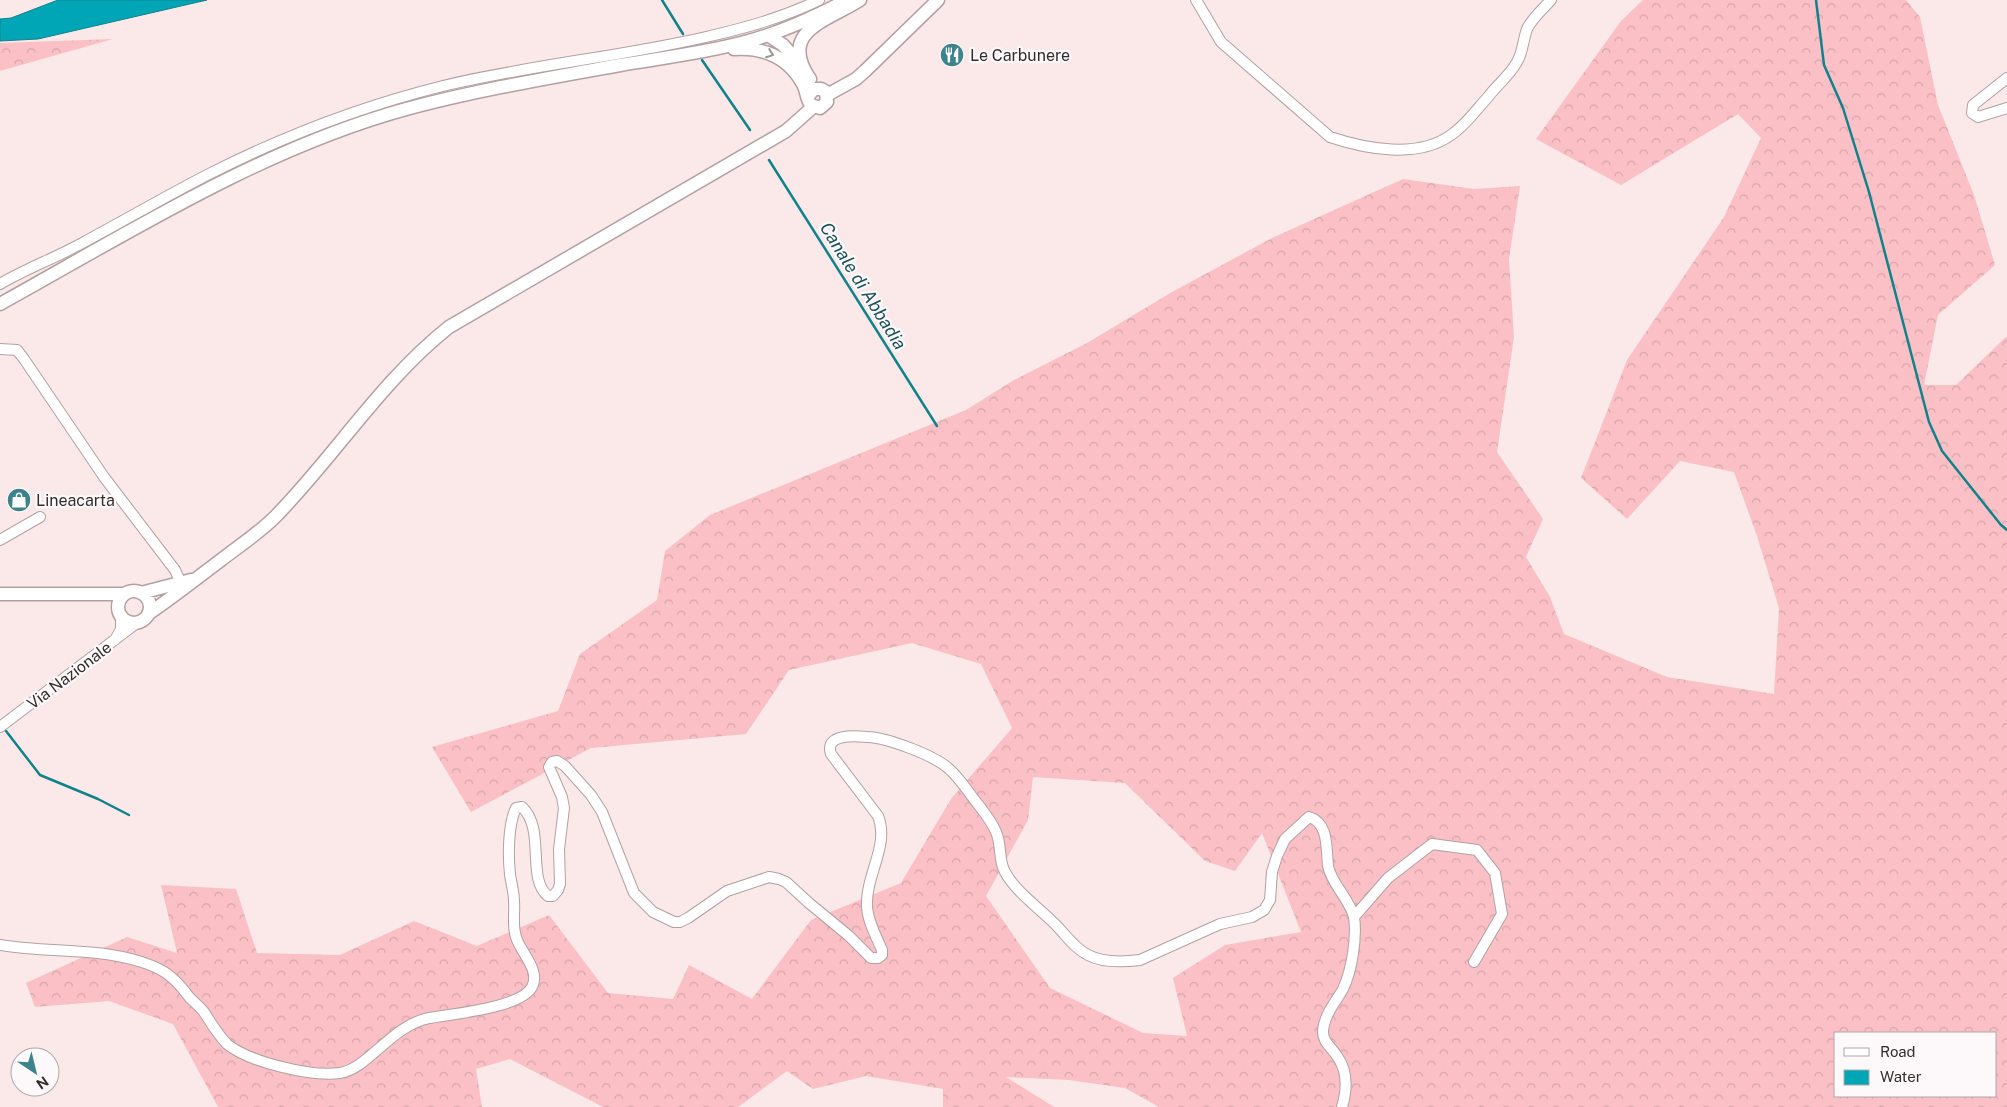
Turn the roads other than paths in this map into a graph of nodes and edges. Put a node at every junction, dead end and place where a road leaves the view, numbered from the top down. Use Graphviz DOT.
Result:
graph roads {
  1 [pos="818,0"];
  2 [pos="847,0"];
  3 [pos="860,0"];
  4 [pos="938,0"];
  5 [pos="1196,0"];
  6 [pos="1551,0"];
  7 [pos="768,35"];
  8 [pos="704,51"];
  9 [pos="801,65"];
  10 [pos="2007,78"];
  11 [pos="817,97"];
  12 [pos="2007,108"];
  13 [pos="0,284"];
  14 [pos="0,304"];
  15 [pos="0,349"];
  16 [pos="40,517"];
  17 [pos="0,540"];
  18 [pos="198,577"];
  19 [pos="181,583"];
  20 [pos="141,593"];
  21 [pos="0,594"];
  22 [pos="88,594"];
  23 [pos="125,594"];
  24 [pos="120,614"];
  25 [pos="143,618"];
  26 [pos="114,640"];
  27 [pos="0,727"];
  28 [pos="1354,917"];
  29 [pos="0,945"];
  30 [pos="1474,962"];
  31 [pos="1342,1107"];
  1 -- 13 [label="street"];
  2 -- 7 [label="main road"];
  3 -- 9 [label="main road"];
  4 -- 11 [label="main road"];
  5 -- 6 [label="street"];
  7 -- 8 [label="main road"];
  7 -- 9 [label="main road"];
  8 -- 11 [label="main road, one-way"];
  8 -- 14 [label="main road"];
  9 -- 11 [label="main road"];
  10 -- 12 [label="street"];
  11 -- 18 [label="main road"];
  15 -- 19 [label="street"];
  16 -- 17 [label="street"];
  18 -- 19 [label="main road"];
  18 -- 25 [label="main road"];
  19 -- 20 [label="main road"];
  20 -- 23 [label="main road"];
  20 -- 25 [label="main road"];
  21 -- 22 [label="main road"];
  22 -- 23 [label="main road"];
  22 -- 24 [label="main road"];
  23 -- 24 [label="main road"];
  24 -- 25 [label="main road"];
  24 -- 26 [label="street"];
  25 -- 26 [label="street, Via Nazionale"];
  26 -- 27 [label="street, Via Nazionale"];
  28 -- 29 [label="street"];
  28 -- 30 [label="street"];
  28 -- 31 [label="street"];
}
